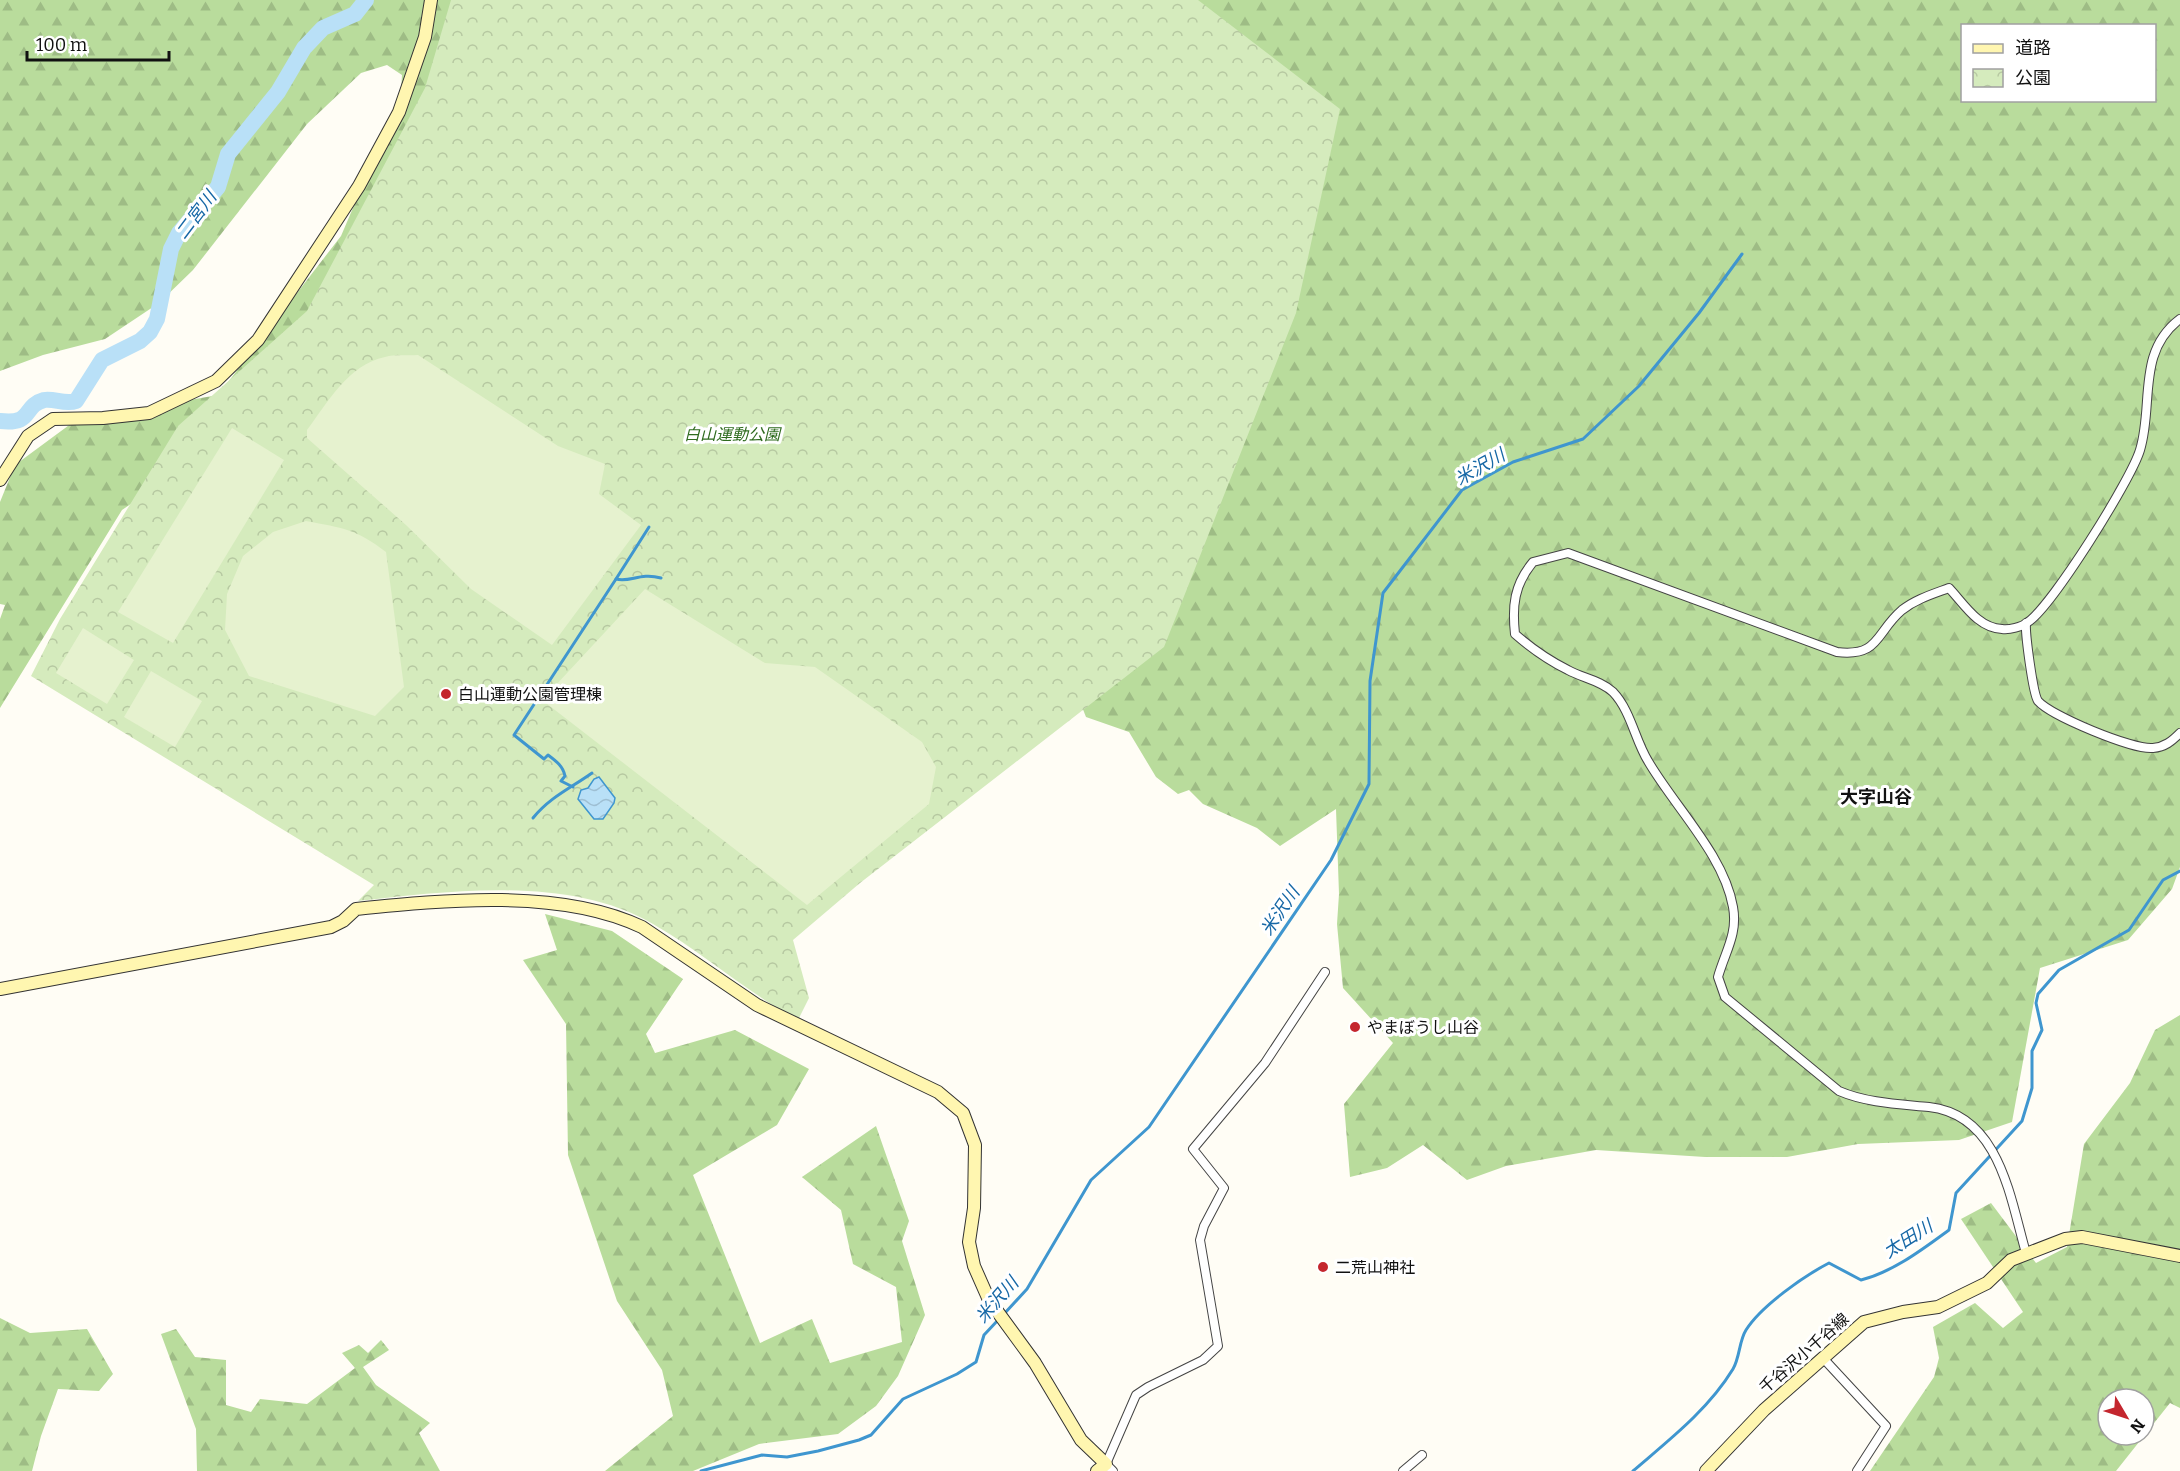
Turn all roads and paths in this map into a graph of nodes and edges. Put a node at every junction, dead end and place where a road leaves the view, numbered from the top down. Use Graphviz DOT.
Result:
graph roads {
  1 [pos="431,0"];
  2 [pos="2180,319"];
  3 [pos="0,480"];
  4 [pos="2026,623"];
  5 [pos="2180,733"];
  6 [pos="1325,972"];
  7 [pos="0,990"];
  8 [pos="2026,1253"];
  9 [pos="2180,1256"];
  10 [pos="1822,1357"];
  11 [pos="1422,1455"];
  12 [pos="1105,1469"];
  13 [pos="1403,1471"];
  14 [pos="1706,1471"];
  15 [pos="1857,1471"];
  1 -- 3 [label="street"];
  2 -- 4 [label="street"];
  4 -- 5 [label="street"];
  4 -- 8 [label="street"];
  6 -- 12 [label="street"];
  7 -- 12 [label="street"];
  8 -- 9 [label="street, 千谷沢小千谷線"];
  8 -- 10 [label="street, 千谷沢小千谷線"];
  10 -- 14 [label="street, 千谷沢小千谷線"];
  10 -- 15 [label="street"];
  11 -- 13 [label="street"];
}
